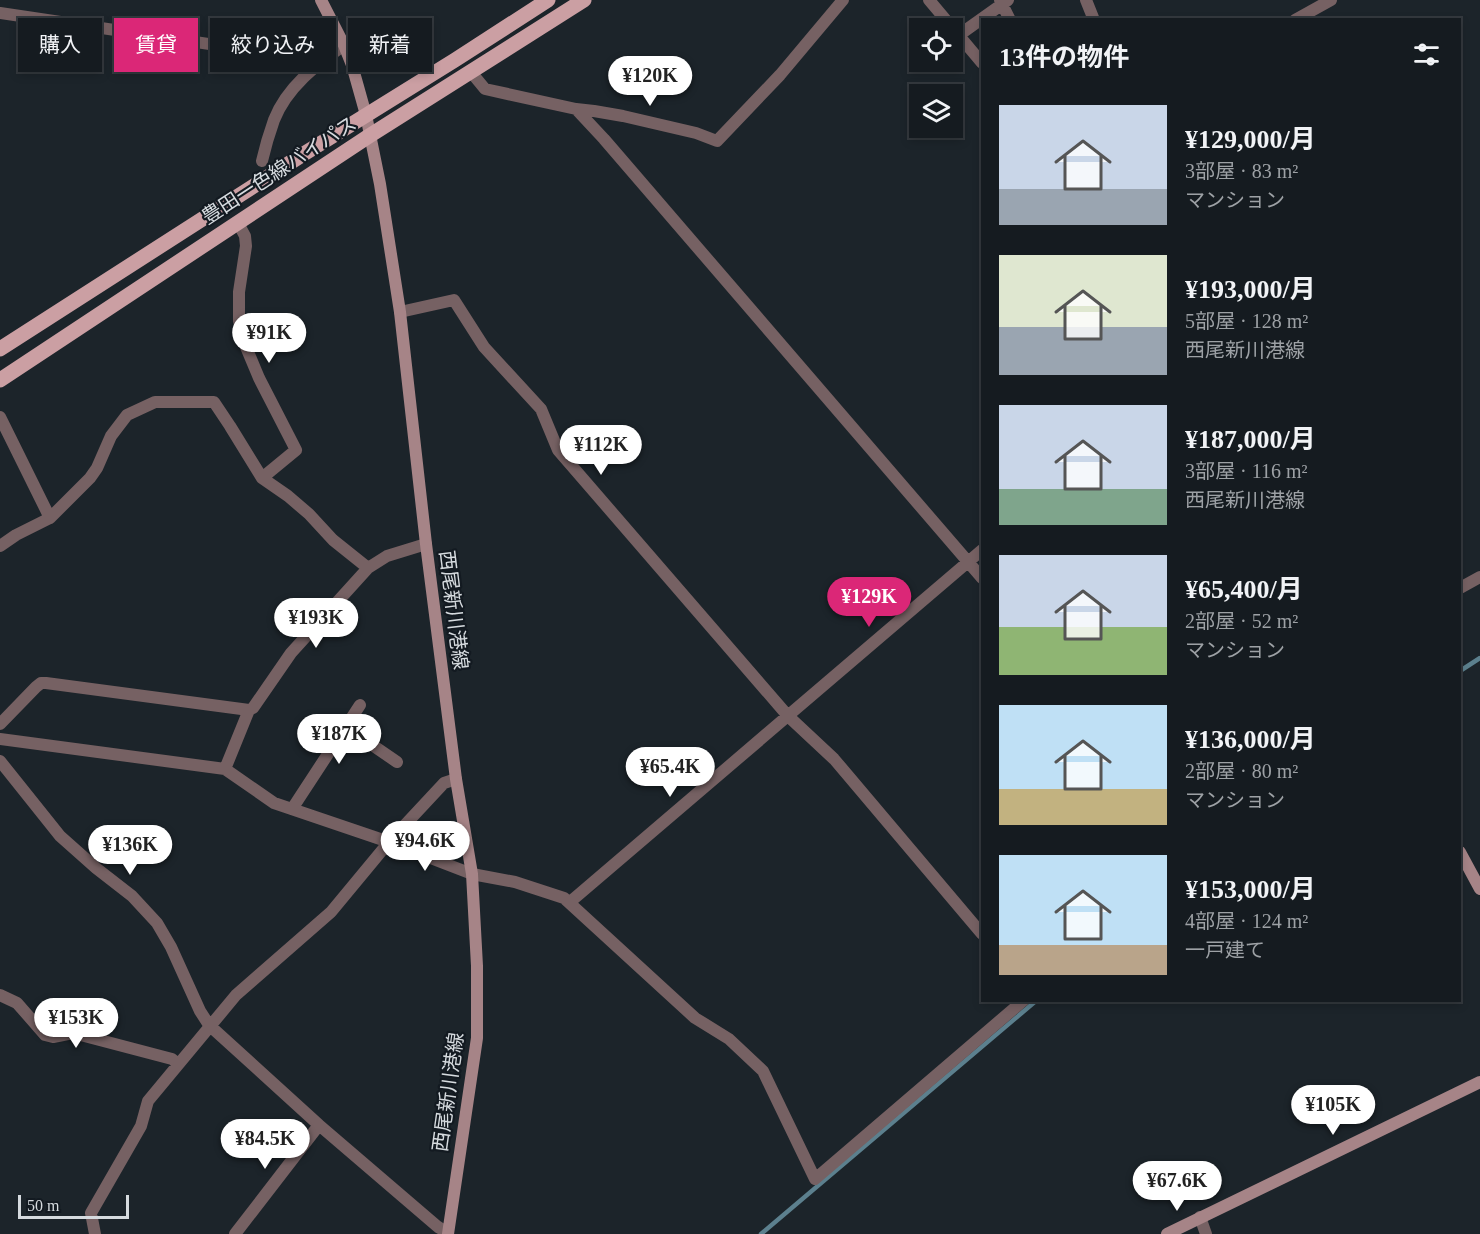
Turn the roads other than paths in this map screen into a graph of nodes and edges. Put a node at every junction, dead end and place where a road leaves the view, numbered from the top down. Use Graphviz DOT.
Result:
graph roads {
  1 [pos="321,0"];
  2 [pos="549,0"];
  3 [pos="584,0"];
  4 [pos="843,0"];
  5 [pos="929,0"];
  6 [pos="1086,0"];
  7 [pos="1331,0"];
  8 [pos="1003,2"];
  9 [pos="0,13"];
  10 [pos="944,18"];
  11 [pos="981,18"];
  12 [pos="982,18"];
  13 [pos="1009,18"];
  14 [pos="1093,18"];
  15 [pos="1299,18"];
  16 [pos="963,32"];
  17 [pos="963,40"];
  18 [pos="210,44"];
  19 [pos="344,45"];
  20 [pos="336,51"];
  21 [pos="981,62"];
  22 [pos="309,72"];
  23 [pos="471,72"];
  24 [pos="576,109"];
  25 [pos="366,115"];
  26 [pos="369,136"];
  27 [pos="262,162"];
  28 [pos="238,223"];
  29 [pos="400,312"];
  30 [pos="0,349"];
  31 [pos="0,380"];
  32 [pos="0,417"];
  33 [pos="262,478"];
  34 [pos="50,518"];
  35 [pos="426,544"];
  36 [pos="0,546"];
  37 [pos="981,551"];
  38 [pos="969,562"];
  39 [pos="368,568"];
  40 [pos="981,577"];
  41 [pos="1480,577"];
  42 [pos="1461,587"];
  43 [pos="360,705"];
  44 [pos="249,711"];
  45 [pos="788,716"];
  46 [pos="0,724"];
  47 [pos="346,727"];
  48 [pos="0,739"];
  49 [pos="397,762"];
  50 [pos="0,763"];
  51 [pos="225,769"];
  52 [pos="456,779"];
  53 [pos="292,809"];
  54 [pos="389,842"];
  55 [pos="1461,854"];
  56 [pos="472,874"];
  57 [pos="1480,889"];
  58 [pos="570,902"];
  59 [pos="981,933"];
  60 [pos="0,995"];
  61 [pos="1022,1002"];
  62 [pos="209,1025"];
  63 [pos="178,1064"];
  64 [pos="1480,1082"];
  65 [pos="319,1125"];
  66 [pos="1200,1217"];
  67 [pos="95,1234"];
  68 [pos="235,1234"];
  69 [pos="448,1234"];
  70 [pos="1167,1234"];
  71 [pos="1206,1234"];
  1 -- 19 [label="main road, 西尾新川港線"];
  2 -- 25 [label="main road, 豊田一色線バイパス"];
  3 -- 23 [label="main road, 豊田一色線バイパス"];
  4 -- 24 [label="street"];
  5 -- 10 [label="street"];
  6 -- 14 [label="street"];
  7 -- 15 [label="street"];
  8 -- 12 [label="street"];
  8 -- 13 [label="street"];
  9 -- 18 [label="street"];
  11 -- 16 [label="street"];
  17 -- 21 [label="street"];
  19 -- 20 [label="street"];
  19 -- 25 [label="main road, 西尾新川港線"];
  22 -- 27 [label="street"];
  23 -- 24 [label="street"];
  23 -- 26 [label="main road, 豊田一色線バイパス"];
  24 -- 38 [label="street"];
  25 -- 26 [label="main road, 西尾新川港線"];
  25 -- 30 [label="main road, 豊田一色線バイパス"];
  26 -- 28 [label="main road, 豊田一色線バイパス"];
  26 -- 29 [label="main road, 西尾新川港線"];
  28 -- 31 [label="main road, 豊田一色線バイパス"];
  28 -- 33 [label="street"];
  29 -- 35 [label="main road, 西尾新川港線"];
  29 -- 45 [label="street"];
  32 -- 34 [label="street"];
  33 -- 34 [label="street"];
  33 -- 39 [label="street"];
  34 -- 36 [label="street"];
  35 -- 39 [label="street"];
  35 -- 52 [label="main road, 西尾新川港線"];
  37 -- 38 [label="street"];
  38 -- 40 [label="street"];
  38 -- 45 [label="street"];
  39 -- 44 [label="street"];
  41 -- 42 [label="street"];
  43 -- 47 [label="street"];
  44 -- 46 [label="street"];
  44 -- 51 [label="street"];
  45 -- 58 [label="street"];
  45 -- 59 [label="street"];
  47 -- 49 [label="street"];
  47 -- 53 [label="street"];
  48 -- 51 [label="street"];
  50 -- 62 [label="street"];
  51 -- 53 [label="street"];
  52 -- 54 [label="street"];
  52 -- 56 [label="main road, 西尾新川港線"];
  53 -- 54 [label="street"];
  54 -- 56 [label="street"];
  54 -- 62 [label="street"];
  55 -- 57 [label="main road"];
  56 -- 58 [label="street"];
  56 -- 69 [label="main road, 西尾新川港線"];
  58 -- 61 [label="street"];
  60 -- 63 [label="street"];
  62 -- 63 [label="street"];
  62 -- 65 [label="street"];
  63 -- 67 [label="street"];
  64 -- 66 [label="main road"];
  65 -- 68 [label="street"];
  65 -- 69 [label="street"];
  66 -- 70 [label="main road"];
  66 -- 71 [label="street"];
}
